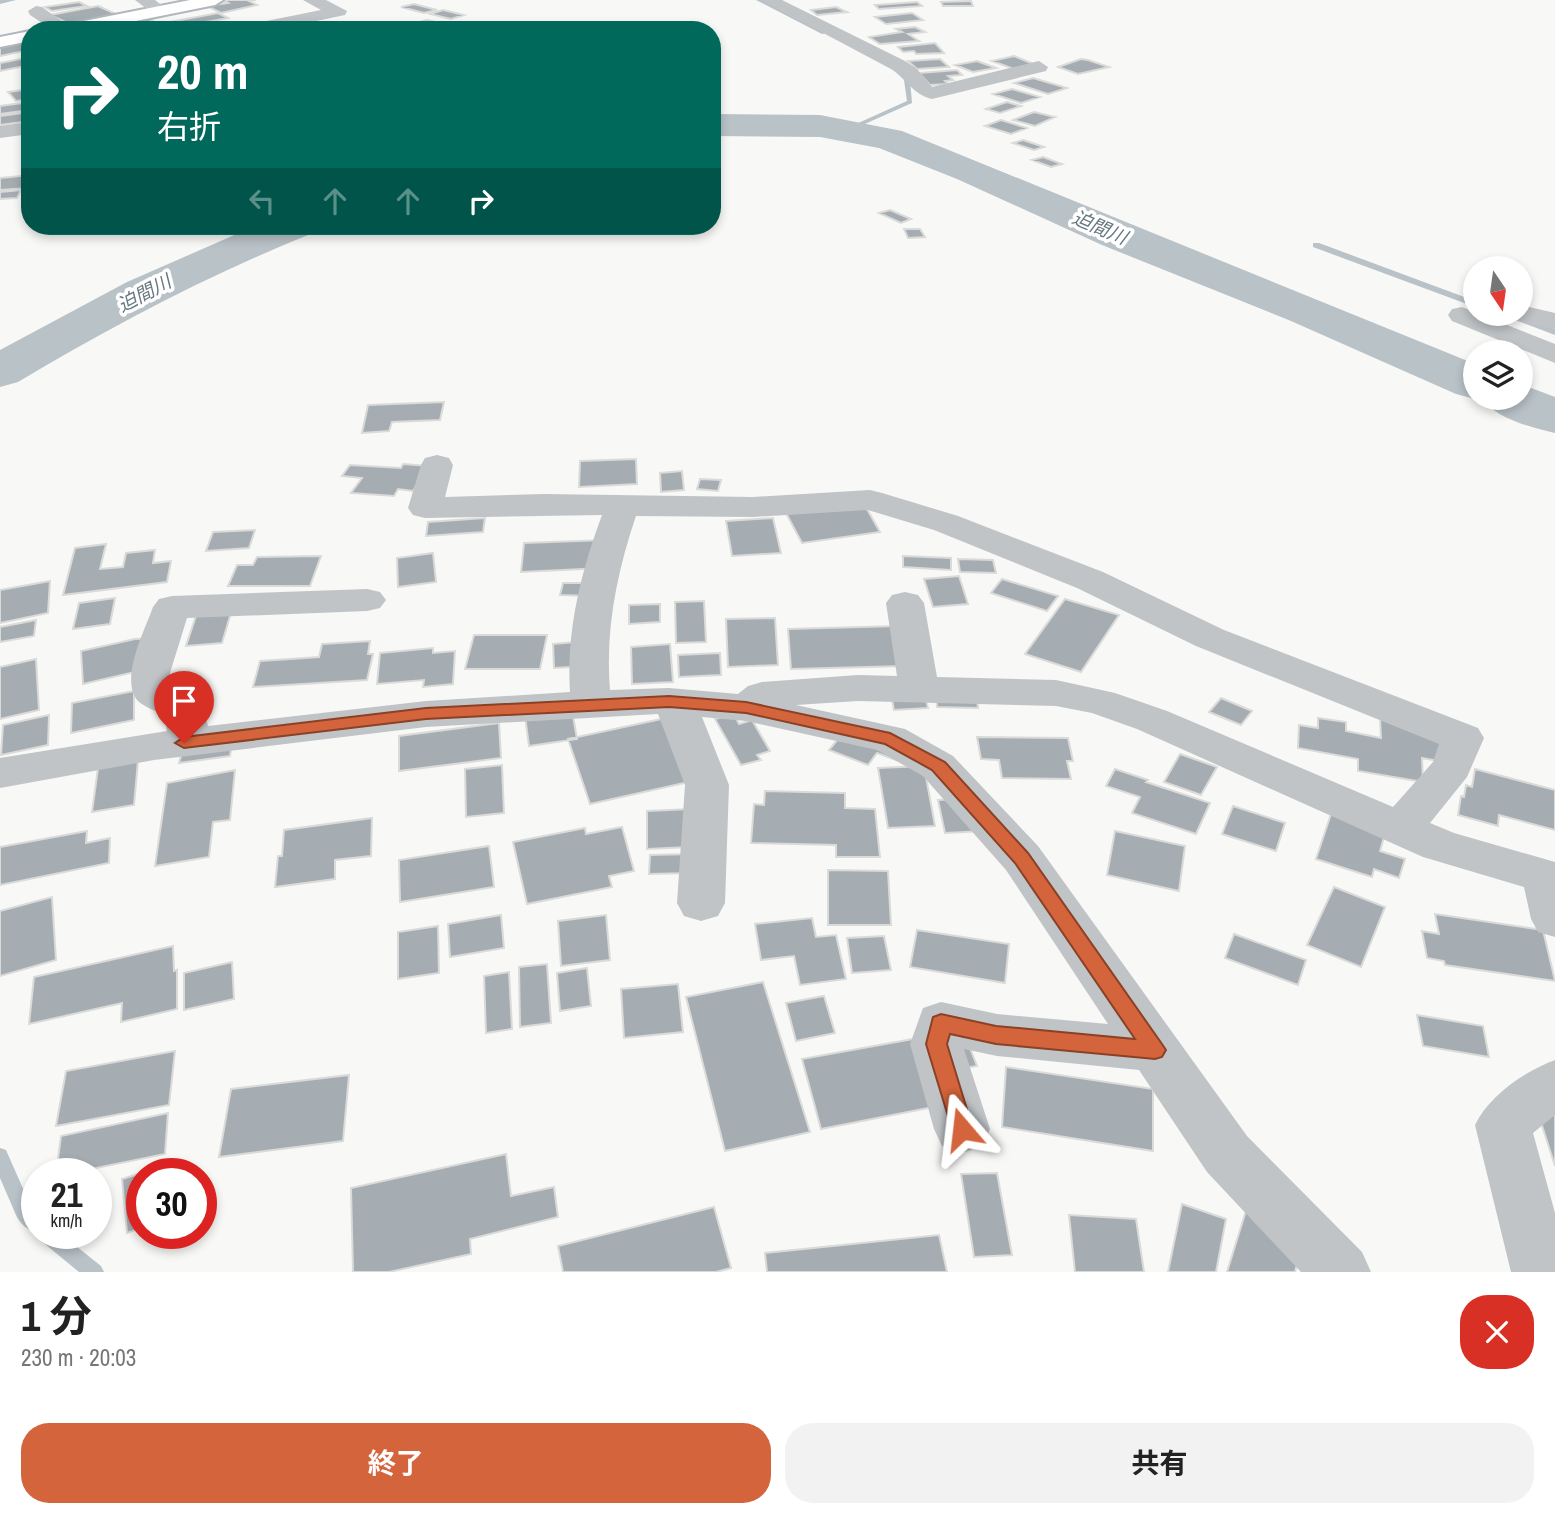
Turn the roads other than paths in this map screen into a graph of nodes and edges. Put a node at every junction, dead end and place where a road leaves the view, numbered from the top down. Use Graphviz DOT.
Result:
graph roads {
  1 [pos="143,0"];
  2 [pos="215,0"];
  3 [pos="311,0"];
  4 [pos="769,0"];
  5 [pos="36,11"];
  6 [pos="161,11"];
  7 [pos="51,21"];
  8 [pos="110,21"];
  9 [pos="290,21"];
  10 [pos="21,38"];
  11 [pos="0,42"];
  12 [pos="1039,67"];
  13 [pos="21,129"];
  14 [pos="0,132"];
  15 [pos="1533,316"];
  16 [pos="1555,321"];
  17 [pos="1488,326"];
  18 [pos="1555,354"];
  19 [pos="437,465"];
  20 [pos="622,507"];
  21 [pos="368,600"];
  22 [pos="905,603"];
  23 [pos="919,690"];
  24 [pos="669,701"];
  25 [pos="590,704"];
  26 [pos="746,708"];
  27 [pos="184,743"];
  28 [pos="0,773"];
  29 [pos="1401,828"];
  30 [pos="1552,891"];
  31 [pos="701,904"];
  32 [pos="1155,1050"];
  33 [pos="1555,1083"];
  34 [pos="962,1129"];
  35 [pos="1341,1272"];
  36 [pos="1541,1272"];
  1 -- 6 [label="street"];
  2 -- 6 [label="street"];
  3 -- 9 [label="street"];
  4 -- 12 [label="street"];
  5 -- 7 [label="street"];
  6 -- 8 [label="street"];
  10 -- 11 [label="street"];
  13 -- 14 [label="street"];
  15 -- 16 [label="street"];
  17 -- 18 [label="street"];
  19 -- 20 [label="street"];
  20 -- 25 [label="street"];
  20 -- 29 [label="street"];
  21 -- 27 [label="street"];
  22 -- 23 [label="street"];
  23 -- 26 [label="street"];
  23 -- 29 [label="street"];
  24 -- 25 [label="street"];
  24 -- 26 [label="street"];
  24 -- 31 [label="street"];
  25 -- 27 [label="street"];
  26 -- 32 [label="street"];
  27 -- 28 [label="street"];
  29 -- 30 [label="street"];
  32 -- 34 [label="street"];
  32 -- 35 [label="street"];
  33 -- 36 [label="street"];
}
